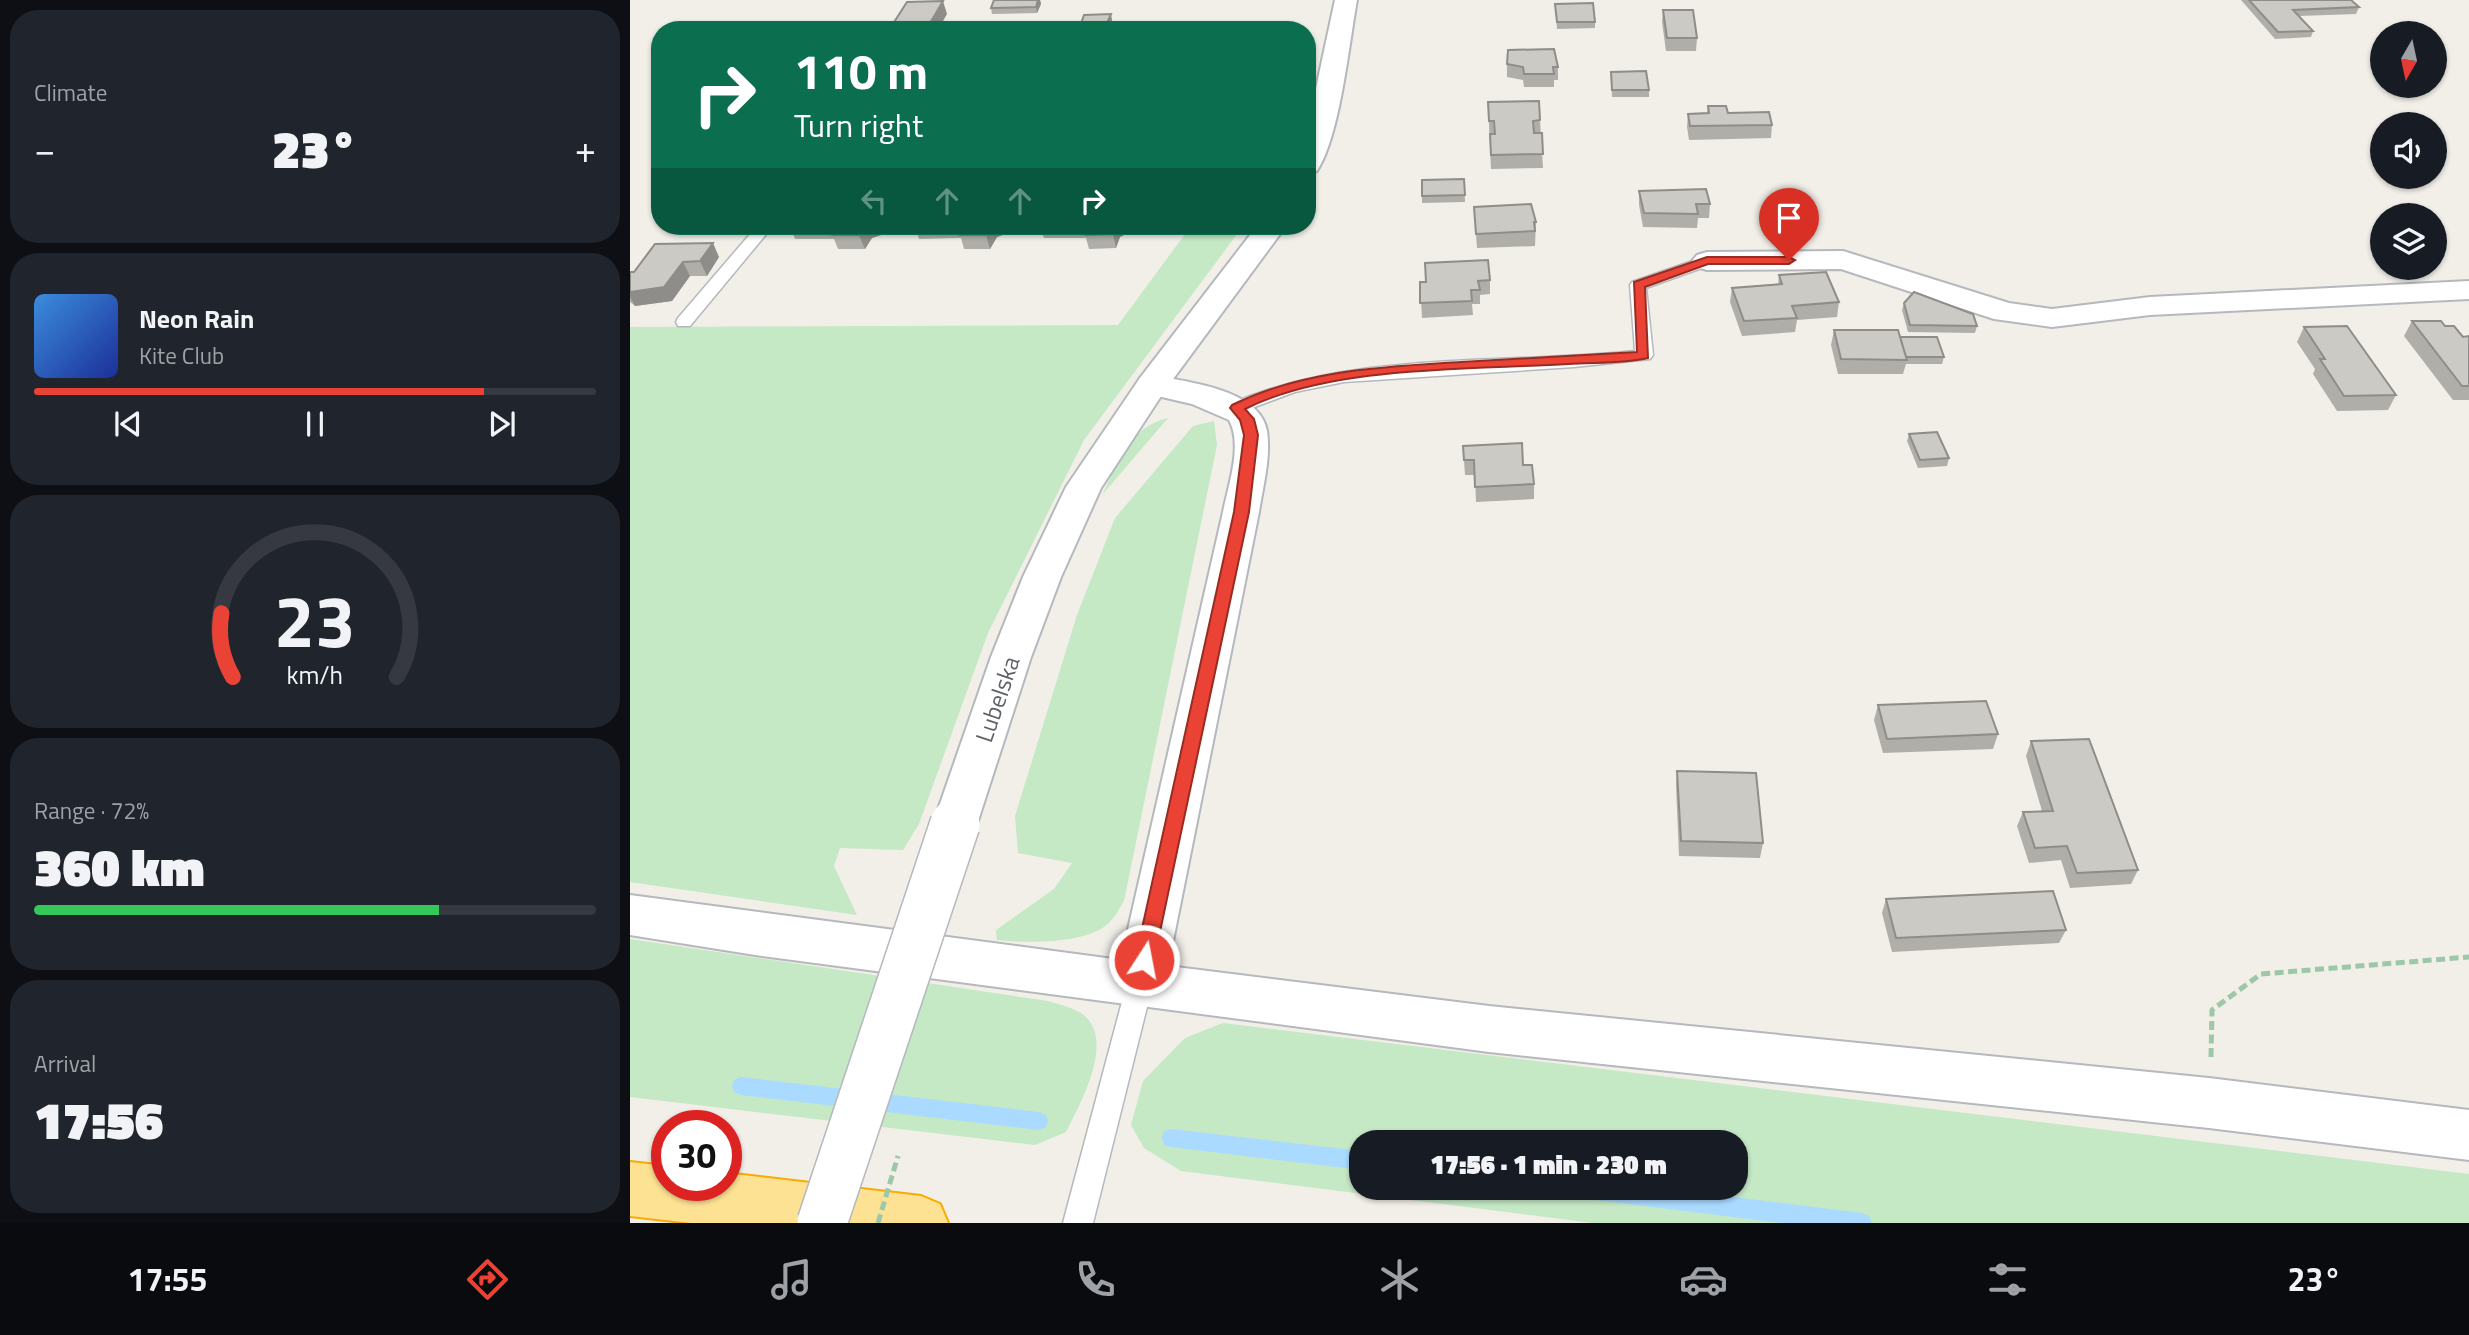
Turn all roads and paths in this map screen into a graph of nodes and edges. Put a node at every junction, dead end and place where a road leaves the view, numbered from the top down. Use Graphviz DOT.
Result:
graph roads {
  1 [pos="1346,0"];
  2 [pos="1316,141"];
  3 [pos="757,235"];
  4 [pos="1265,235"];
  5 [pos="1707,261"];
  6 [pos="2469,290"];
  7 [pos="684,323"];
  8 [pos="1152,385"];
  9 [pos="1236,408"];
  10 [pos="630,915"];
  11 [pos="2469,957"];
  12 [pos="1140,983"];
  13 [pos="2209,1104"];
  14 [pos="2469,1135"];
  15 [pos="630,1189"];
  16 [pos="822,1223"];
  17 [pos="921,1223"];
  18 [pos="1078,1223"];
  1 -- 2 [label="street"];
  3 -- 7 [label="lane"];
  4 -- 8 [label="street, Lubelska"];
  5 -- 6 [label="street"];
  5 -- 9 [label="lane"];
  8 -- 9 [label="street"];
  8 -- 16 [label="street, Lubelska, bridge"];
  9 -- 12 [label="street"];
  10 -- 12 [label="street"];
  11 -- 13 [label="path"];
  12 -- 13 [label="street"];
  12 -- 18 [label="lane"];
  13 -- 14 [label="street"];
  15 -- 17 [label="highway"];
}
